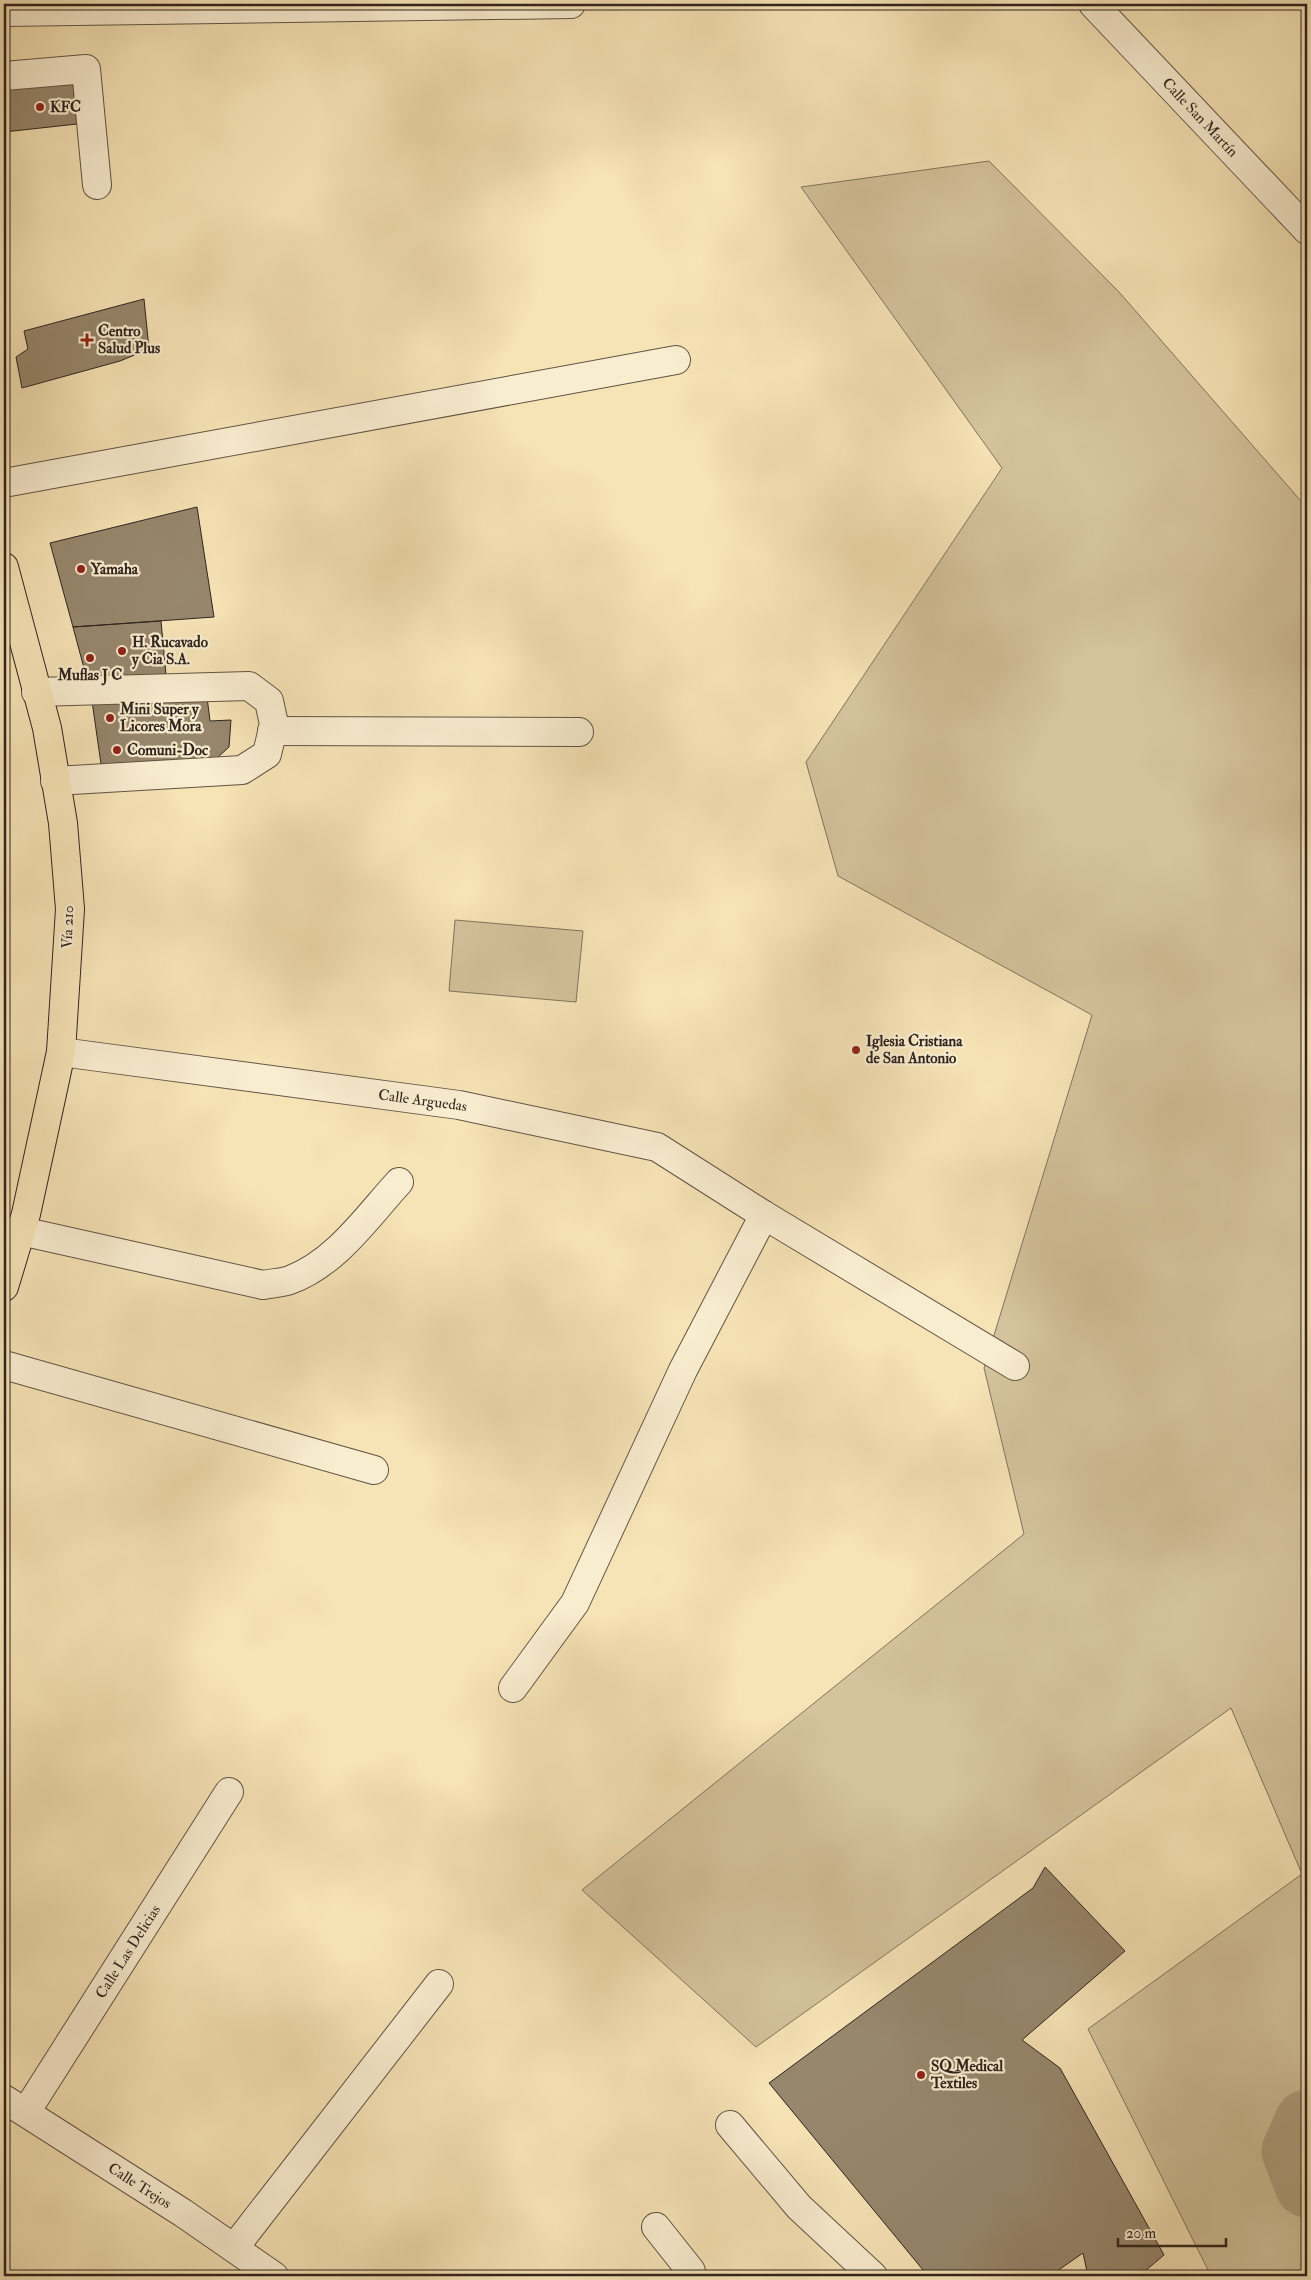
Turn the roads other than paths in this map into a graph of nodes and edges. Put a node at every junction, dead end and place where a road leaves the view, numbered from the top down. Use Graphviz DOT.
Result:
graph roads {
  1 [pos="498,4"];
  2 [pos="571,4"];
  3 [pos="1093,4"];
  4 [pos="4,12"];
  5 [pos="4,76"];
  6 [pos="97,185"];
  7 [pos="1307,230"];
  8 [pos="676,360"];
  9 [pos="4,483"];
  10 [pos="5,577"];
  11 [pos="36,692"];
  12 [pos="272,732"];
  13 [pos="579,732"];
  14 [pos="56,781"];
  15 [pos="61,1052"];
  16 [pos="399,1182"];
  17 [pos="764,1215"];
  18 [pos="21,1232"];
  19 [pos="4,1287"];
  20 [pos="4,1366"];
  21 [pos="1016,1366"];
  22 [pos="374,1470"];
  23 [pos="513,1688"];
  24 [pos="229,1792"];
  25 [pos="439,1984"];
  26 [pos="15,2106"];
  27 [pos="730,2125"];
  28 [pos="656,2227"];
  29 [pos="234,2248"];
  30 [pos="274,2276"];
  31 [pos="684,2276"];
  32 [pos="873,2276"];
  1 -- 2 [label="street"];
  1 -- 4 [label="street"];
  3 -- 7 [label="street, Calle San Martín"];
  5 -- 6 [label="street"];
  8 -- 9 [label="street"];
  10 -- 11 [label="main road, Vía 210"];
  11 -- 12 [label="street"];
  11 -- 14 [label="main road, Vía 210"];
  12 -- 13 [label="street"];
  12 -- 14 [label="street"];
  14 -- 15 [label="main road, Vía 210"];
  15 -- 17 [label="street, Calle Arguedas"];
  15 -- 18 [label="main road, Vía 210"];
  16 -- 18 [label="street"];
  17 -- 21 [label="street, Calle Arguedas"];
  17 -- 23 [label="street"];
  18 -- 19 [label="main road, Vía 210"];
  20 -- 22 [label="street"];
  24 -- 26 [label="street, Calle Las Delicias"];
  25 -- 29 [label="street"];
  26 -- 29 [label="street, Calle Trejos"];
  27 -- 32 [label="street"];
  28 -- 31 [label="street"];
  29 -- 30 [label="street, Calle Trejos"];
}
